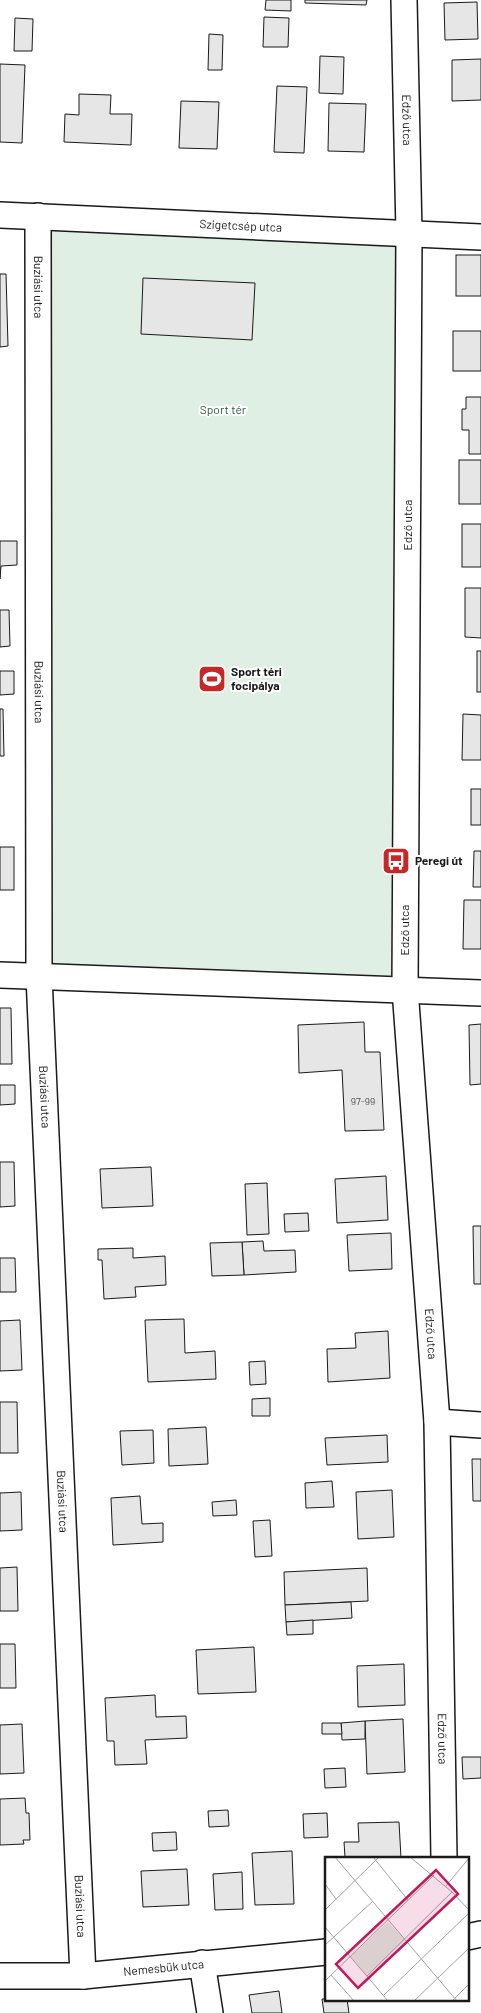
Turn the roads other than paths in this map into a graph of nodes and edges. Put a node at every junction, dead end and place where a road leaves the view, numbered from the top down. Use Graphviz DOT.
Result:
graph roads {
  1 [pos="404,0"];
  2 [pos="0,214"];
  3 [pos="38,216"];
  4 [pos="409,233"];
  5 [pos="481,237"];
  6 [pos="0,975"];
  7 [pos="39,976"];
  8 [pos="405,989"];
  9 [pos="481,993"];
  10 [pos="437,1422"];
  11 [pos="481,1425"];
  12 [pos="444,1857"];
  13 [pos="481,1934"];
  14 [pos="468,1937"];
  15 [pos="325,1952"];
  16 [pos="202,1963"];
  17 [pos="0,1976"];
  18 [pos="82,1976"];
  19 [pos="210,2013"];
  1 -- 4 [label="street, Edző utca"];
  2 -- 3 [label="street, Szigetcsép utca"];
  3 -- 4 [label="street, Szigetcsép utca"];
  3 -- 7 [label="street, Buziási utca"];
  4 -- 5 [label="street, Szigetcsép utca"];
  4 -- 8 [label="street, Edző utca"];
  6 -- 7 [label="street"];
  7 -- 8 [label="street"];
  7 -- 18 [label="street, Buziási utca"];
  8 -- 9 [label="street"];
  8 -- 10 [label="street, Edző utca"];
  10 -- 11 [label="street"];
  10 -- 12 [label="street, Edző utca"];
  13 -- 14 [label="street"];
  15 -- 16 [label="street, Nemesbük utca"];
  16 -- 18 [label="street, Nemesbük utca"];
  16 -- 19 [label="street"];
  17 -- 18 [label="street, Nemesbük utca"];
}
